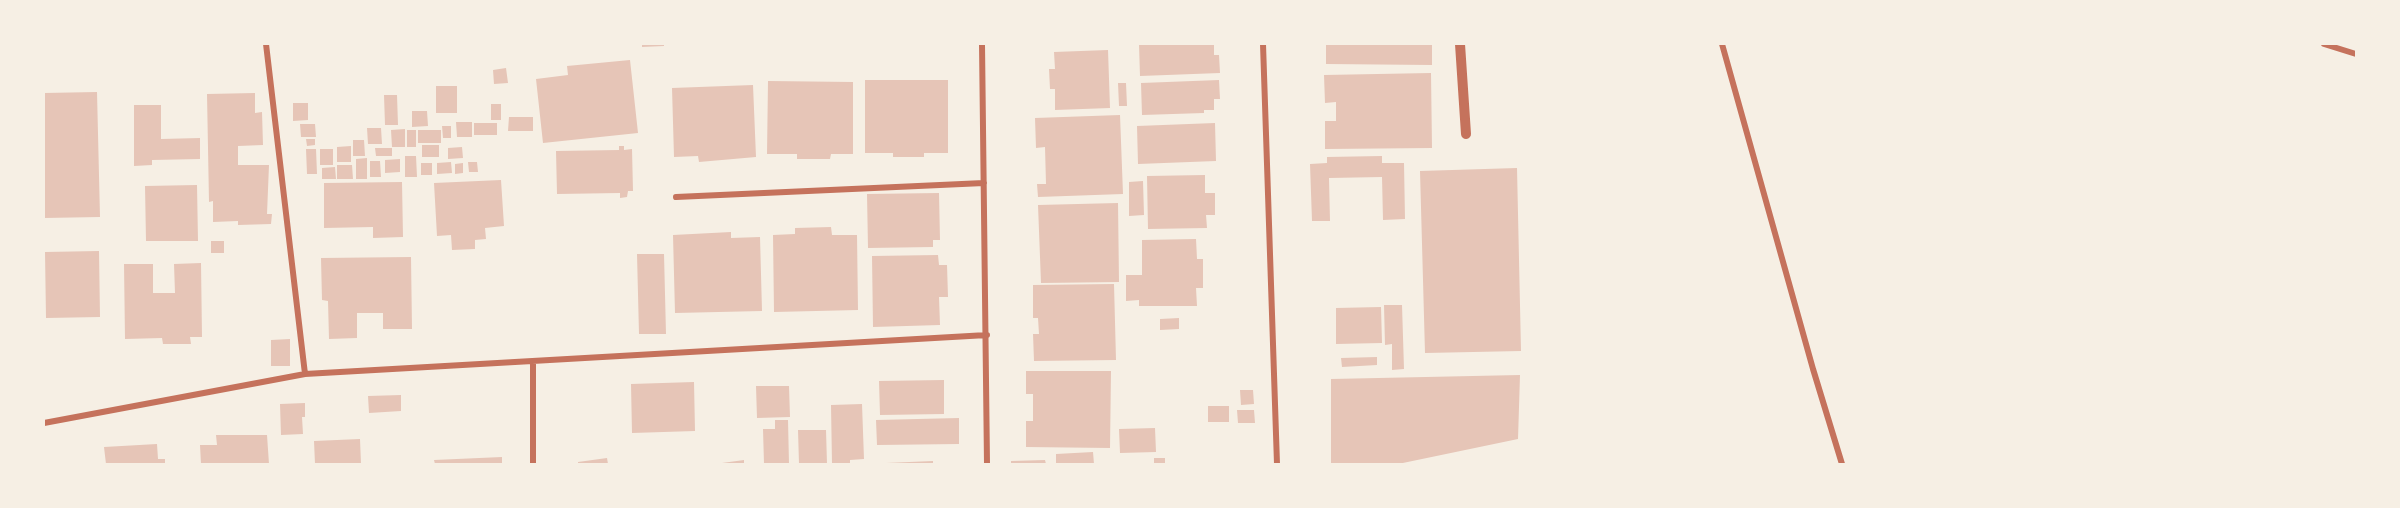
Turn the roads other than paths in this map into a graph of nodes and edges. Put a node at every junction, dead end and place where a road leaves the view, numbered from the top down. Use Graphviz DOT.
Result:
graph roads {
  1 [pos="266,44"];
  2 [pos="982,44"];
  3 [pos="1263,44"];
  4 [pos="1460,44"];
  5 [pos="1722,44"];
  6 [pos="2324,44"];
  7 [pos="2356,54"];
  8 [pos="1466,134"];
  9 [pos="984,183"];
  10 [pos="676,197"];
  11 [pos="987,335"];
  12 [pos="533,361"];
  13 [pos="305,374"];
  14 [pos="44,423"];
  15 [pos="533,465"];
  16 [pos="987,465"];
  17 [pos="1277,465"];
  18 [pos="1842,465"];
  1 -- 13 [label="street"];
  2 -- 9 [label="street"];
  3 -- 17 [label="street"];
  4 -- 8 [label="street"];
  5 -- 18 [label="street"];
  6 -- 7 [label="street"];
  9 -- 10 [label="street"];
  9 -- 11 [label="street"];
  11 -- 12 [label="street"];
  11 -- 16 [label="street"];
  12 -- 13 [label="street"];
  12 -- 15 [label="street"];
  13 -- 14 [label="street"];
}
